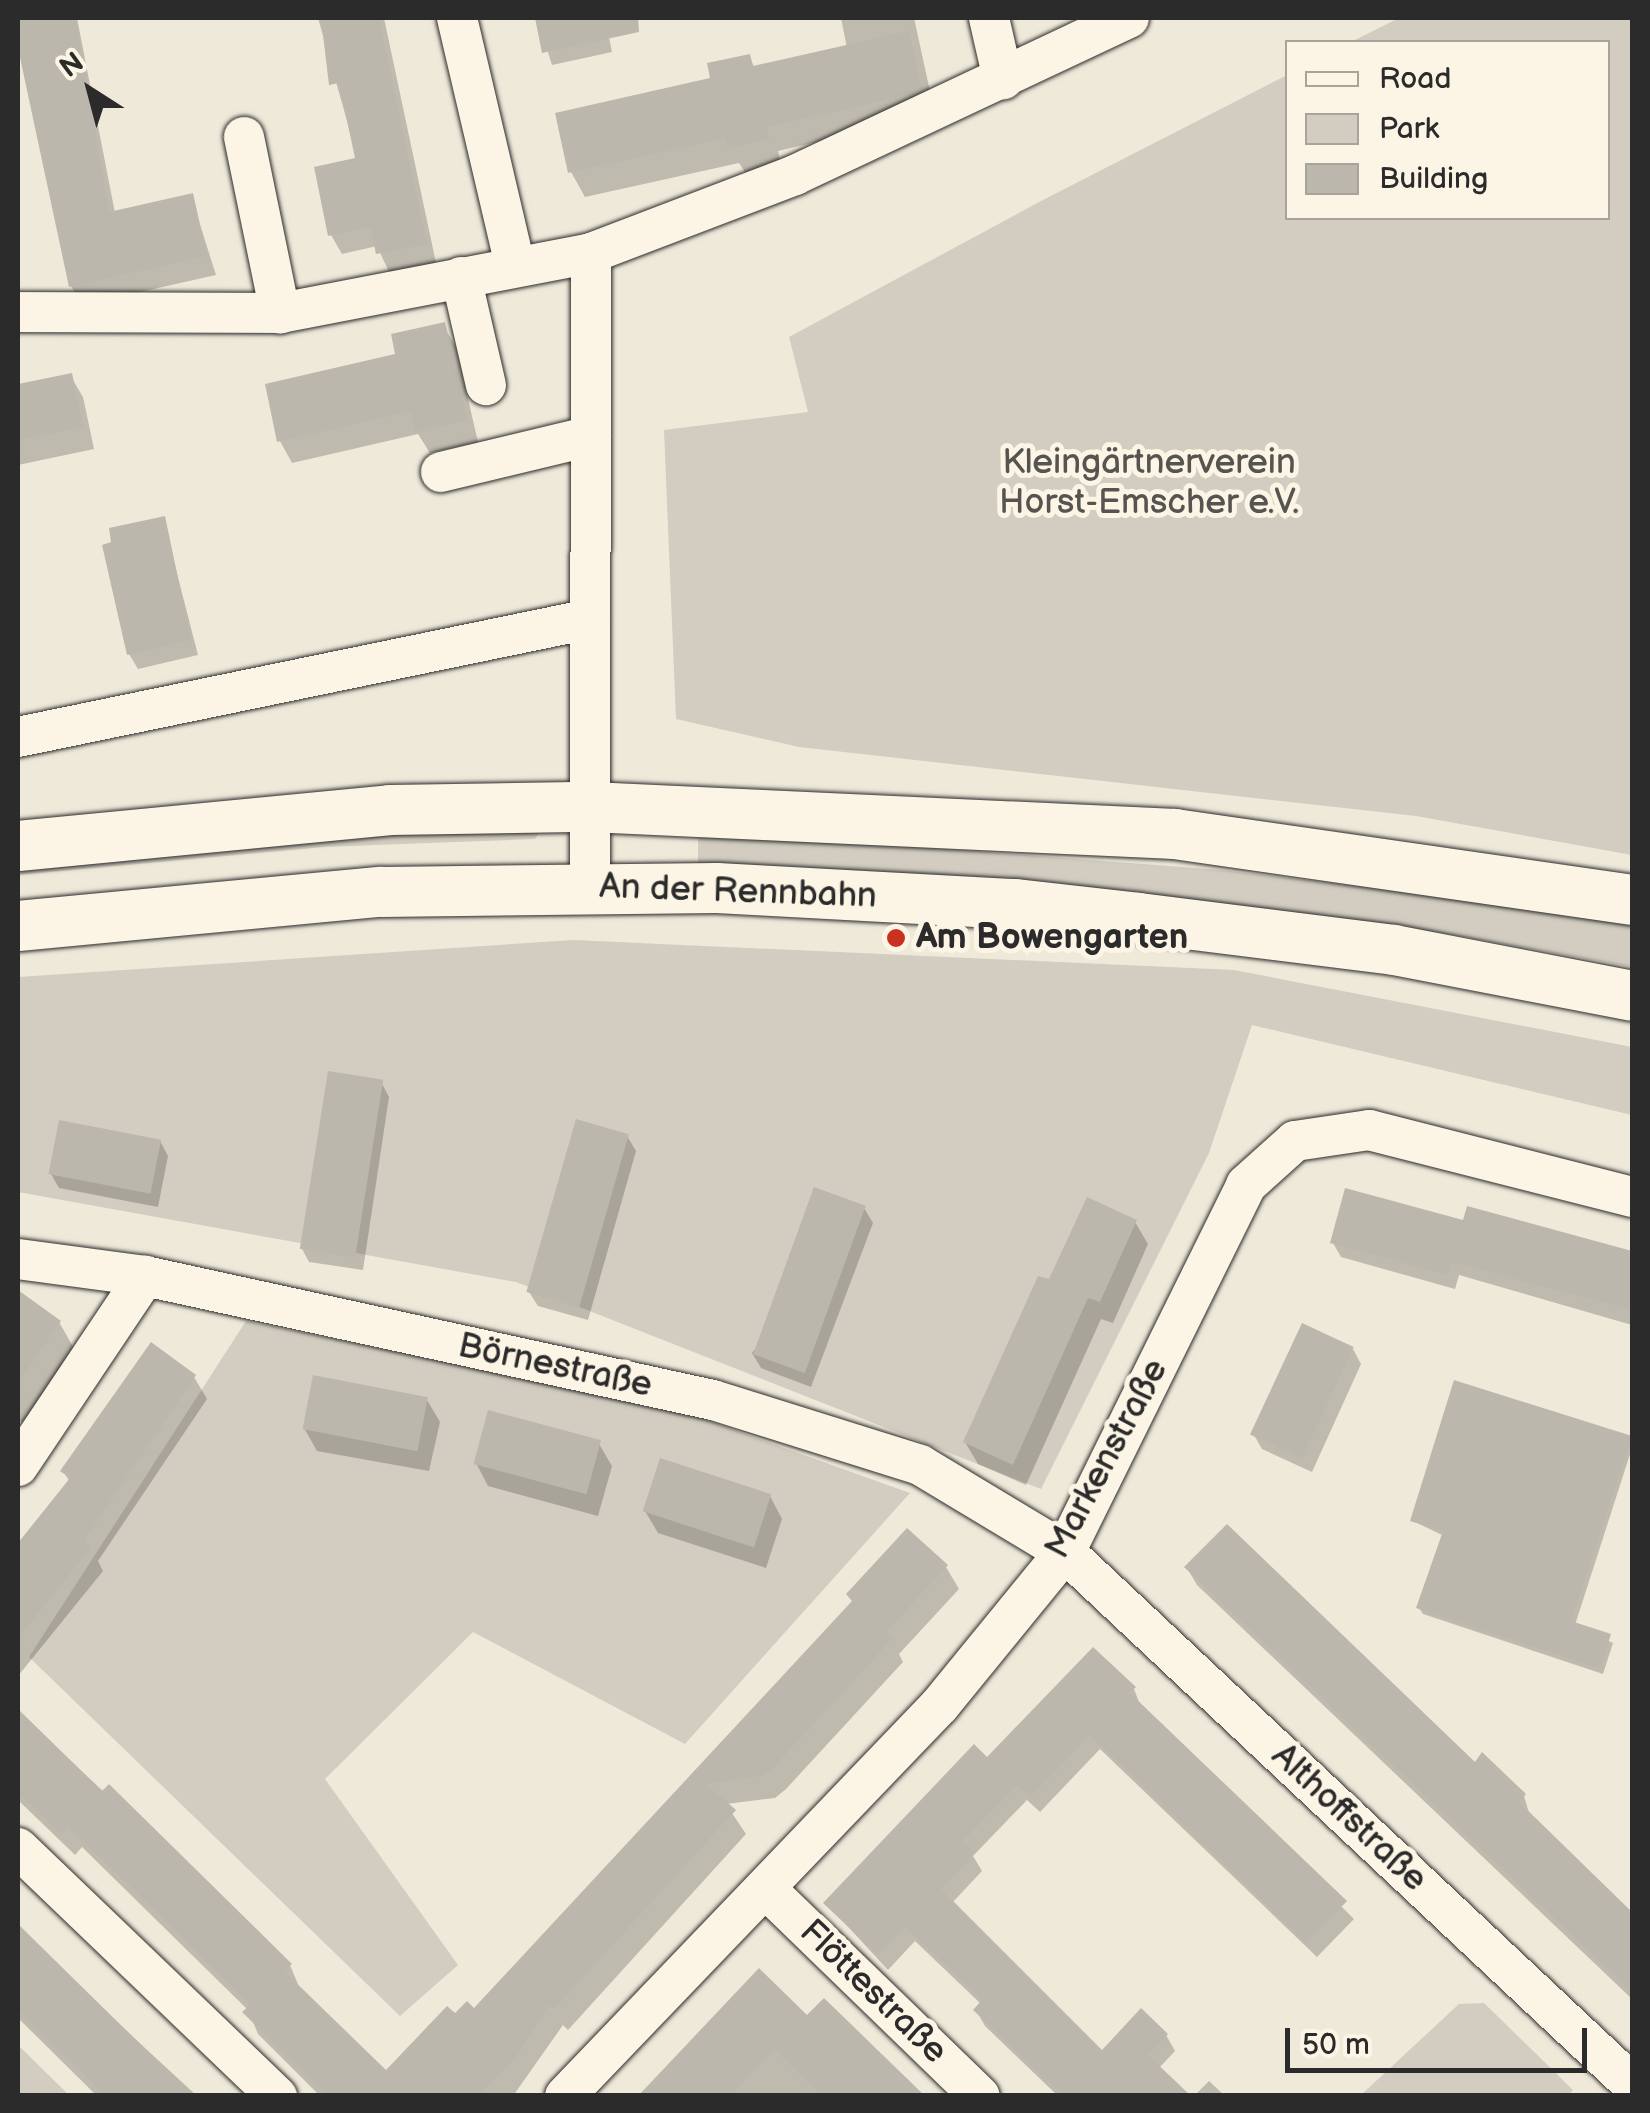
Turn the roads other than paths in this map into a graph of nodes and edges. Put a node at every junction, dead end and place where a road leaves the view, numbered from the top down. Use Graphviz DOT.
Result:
graph roads {
  1 [pos="458,18"];
  2 [pos="989,18"];
  3 [pos="1129,18"];
  4 [pos="1003,79"];
  5 [pos="244,138"];
  6 [pos="591,254"];
  7 [pos="516,266"];
  8 [pos="461,278"];
  9 [pos="18,312"];
  10 [pos="280,314"];
  11 [pos="486,384"];
  12 [pos="590,436"];
  13 [pos="441,472"];
  14 [pos="590,619"];
  15 [pos="18,737"];
  16 [pos="590,807"];
  17 [pos="18,846"];
  18 [pos="590,885"];
  19 [pos="1632,900"];
  20 [pos="18,926"];
  21 [pos="1632,996"];
  22 [pos="1632,1197"];
  23 [pos="18,1260"];
  24 [pos="145,1276"];
  25 [pos="18,1466"];
  26 [pos="1065,1552"];
  27 [pos="18,1848"];
  28 [pos="766,1888"];
  29 [pos="1632,2084"];
  30 [pos="277,2096"];
  31 [pos="565,2096"];
  32 [pos="980,2096"];
  1 -- 7 [label="street"];
  2 -- 4 [label="street"];
  3 -- 4 [label="street"];
  4 -- 6 [label="street"];
  5 -- 10 [label="street"];
  6 -- 7 [label="street"];
  6 -- 12 [label="street"];
  7 -- 8 [label="street"];
  8 -- 10 [label="street"];
  8 -- 11 [label="street"];
  9 -- 10 [label="street"];
  12 -- 13 [label="street"];
  12 -- 14 [label="street"];
  14 -- 15 [label="street"];
  14 -- 16 [label="street"];
  16 -- 17 [label="main road"];
  16 -- 18 [label="street"];
  16 -- 19 [label="main road"];
  18 -- 20 [label="main road, An der Rennbahn"];
  18 -- 21 [label="main road, An der Rennbahn"];
  22 -- 26 [label="street, Markenstraße"];
  23 -- 24 [label="street, Börnestraße"];
  24 -- 25 [label="street"];
  24 -- 26 [label="street, Börnestraße"];
  26 -- 28 [label="street, Markenstraße"];
  26 -- 29 [label="street, Althoffstraße"];
  27 -- 30 [label="street"];
  28 -- 31 [label="street, Markenstraße"];
  28 -- 32 [label="street, Flöttestraße"];
}
